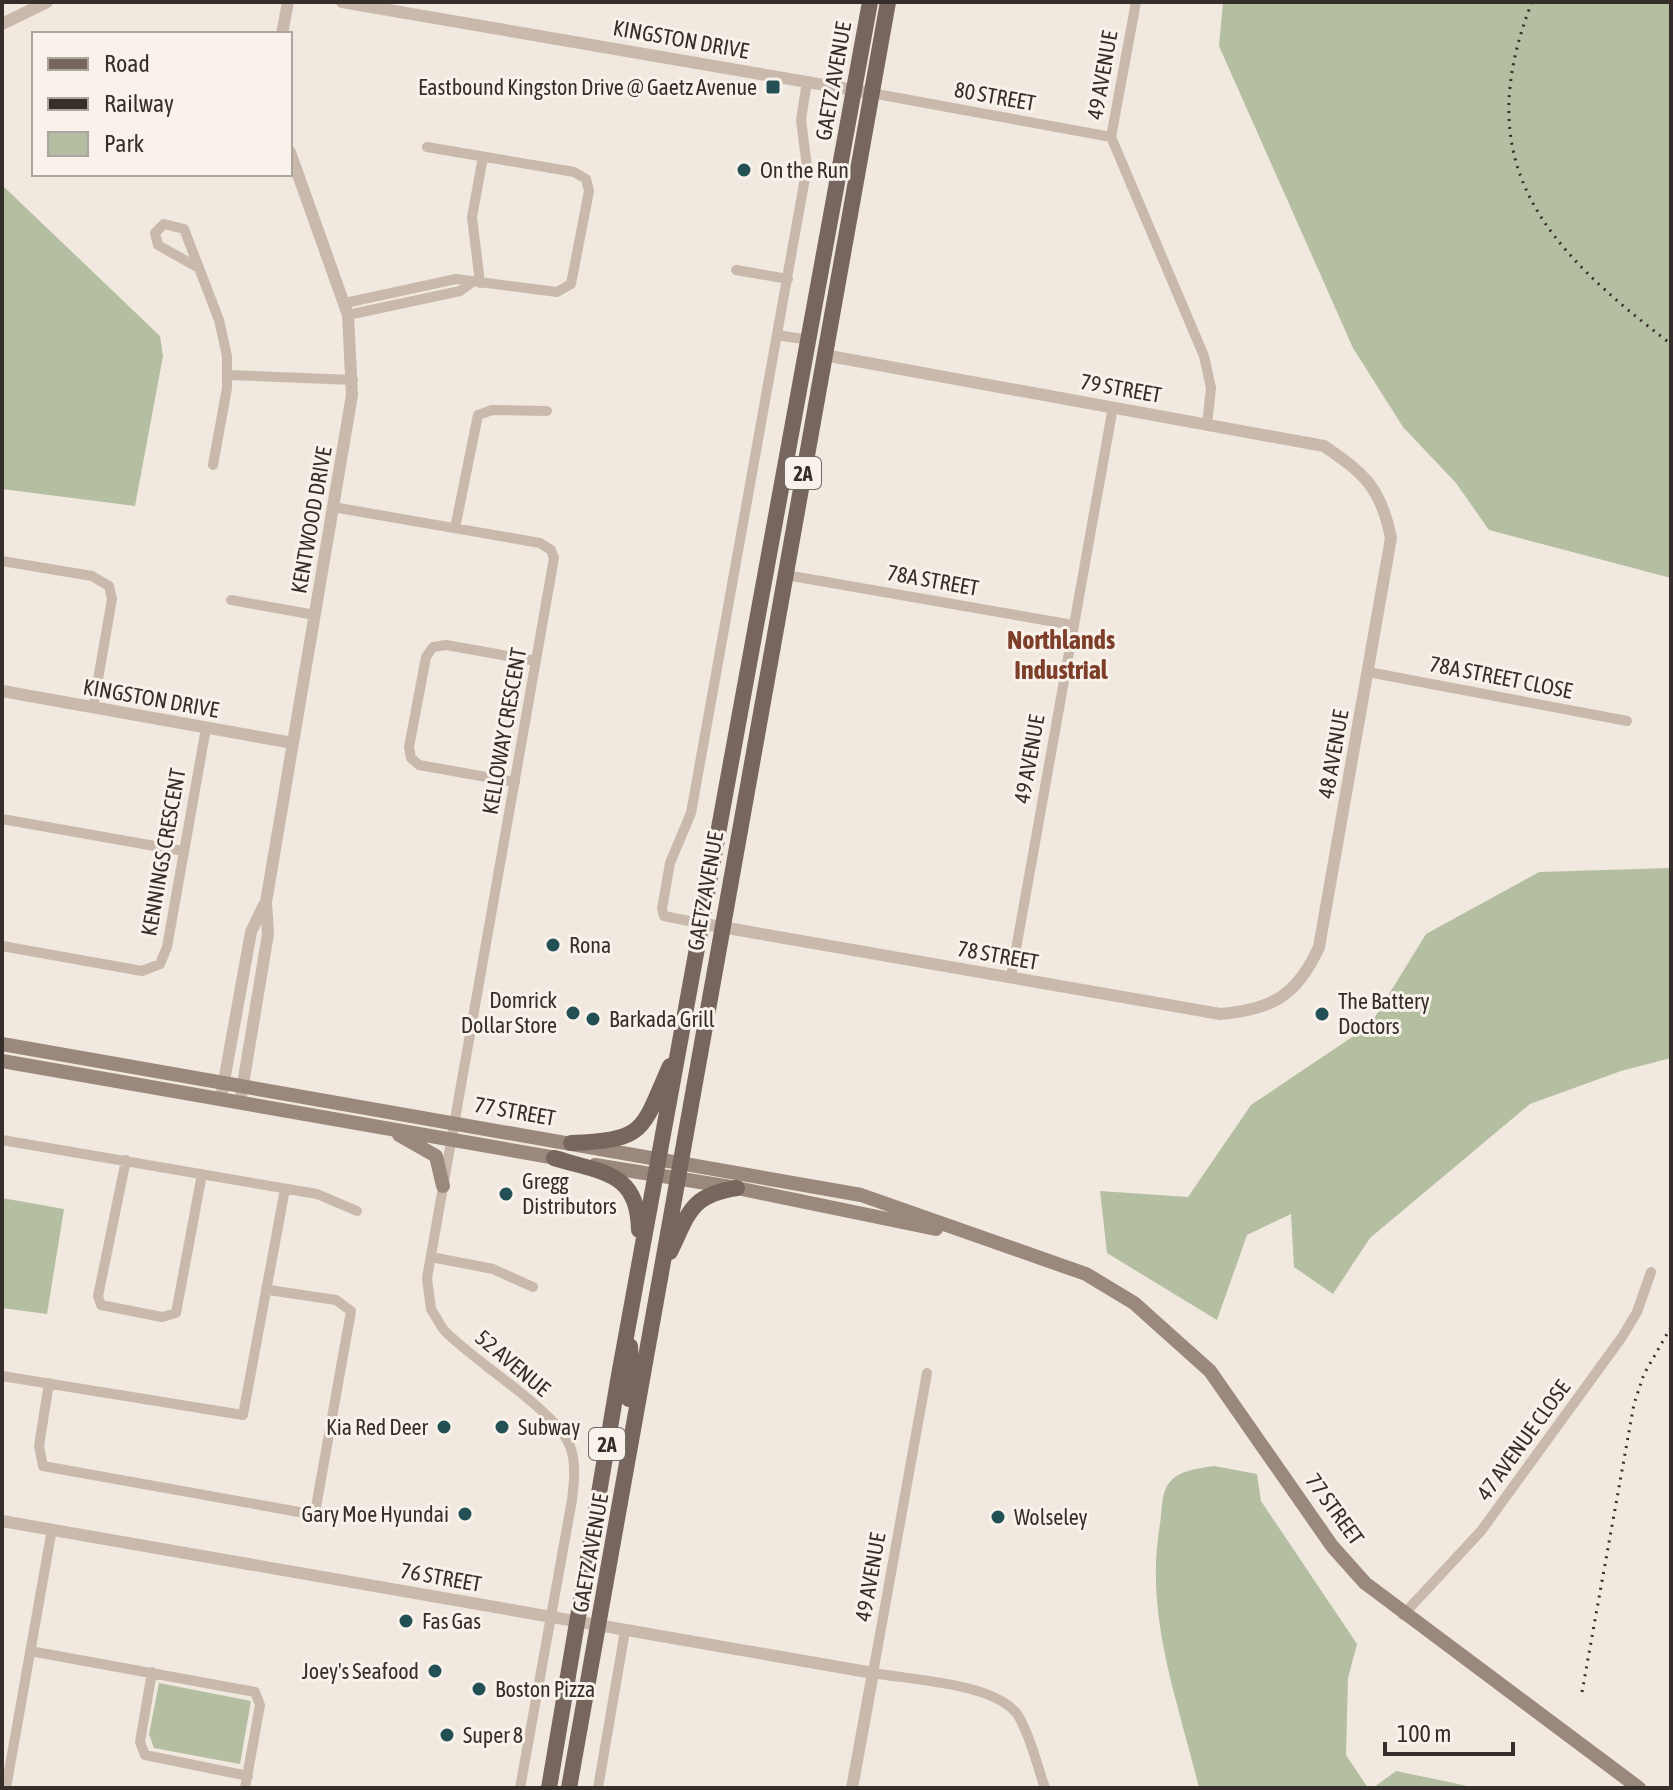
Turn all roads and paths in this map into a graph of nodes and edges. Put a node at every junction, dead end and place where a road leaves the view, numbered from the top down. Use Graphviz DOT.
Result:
graph roads {
  1 [pos="47,2"];
  2 [pos="288,2"];
  3 [pos="342,2"];
  4 [pos="870,2"];
  5 [pos="888,2"];
  6 [pos="1136,2"];
  7 [pos="2,24"];
  8 [pos="282,32"];
  9 [pos="807,81"];
  10 [pos="863,92"];
  11 [pos="1111,137"];
  12 [pos="427,147"];
  13 [pos="483,157"];
  14 [pos="292,158"];
  15 [pos="195,266"];
  16 [pos="736,270"];
  17 [pos="788,279"];
  18 [pos="476,283"];
  19 [pos="347,309"];
  20 [pos="777,335"];
  21 [pos="809,340"];
  22 [pos="824,355"];
  23 [pos="228,375"];
  24 [pos="353,380"];
  25 [pos="1113,407"];
  26 [pos="547,411"];
  27 [pos="1207,425"];
  28 [pos="213,465"];
  29 [pos="333,507"];
  30 [pos="1385,507"];
  31 [pos="455,528"];
  32 [pos="2,561"];
  33 [pos="786,575"];
  34 [pos="231,600"];
  35 [pos="315,615"];
  36 [pos="1073,625"];
  37 [pos="536,661"];
  38 [pos="1368,672"];
  39 [pos="2,691"];
  40 [pos="93,708"];
  41 [pos="1627,721"];
  42 [pos="206,728"];
  43 [pos="293,743"];
  44 [pos="515,782"];
  45 [pos="2,819"];
  46 [pos="183,851"];
  47 [pos="266,902"];
  48 [pos="712,925"];
  49 [pos="2,946"];
  50 [pos="1011,977"];
  51 [pos="1283,996"];
  52 [pos="683,1035"];
  53 [pos="2,1044"];
  54 [pos="2,1061"];
  55 [pos="242,1085"];
  56 [pos="223,1091"];
  57 [pos="240,1102"];
  58 [pos="455,1122"];
  59 [pos="384,1128"];
  60 [pos="452,1139"];
  61 [pos="2,1140"];
  62 [pos="571,1143"];
  63 [pos="554,1158"];
  64 [pos="126,1160"];
  65 [pos="669,1167"];
  66 [pos="202,1174"];
  67 [pos="443,1186"];
  68 [pos="737,1188"];
  69 [pos="285,1189"];
  70 [pos="357,1211"];
  71 [pos="1014,1246"];
  72 [pos="431,1257"];
  73 [pos="639,1266"];
  74 [pos="1651,1272"];
  75 [pos="659,1276"];
  76 [pos="533,1287"];
  77 [pos="269,1290"];
  78 [pos="628,1324"];
  79 [pos="927,1373"];
  80 [pos="2,1376"];
  81 [pos="49,1383"];
  82 [pos="638,1402"];
  83 [pos="2,1521"];
  84 [pos="52,1529"];
  85 [pos="1403,1615"];
  86 [pos="549,1617"];
  87 [pos="578,1622"];
  88 [pos="599,1626"];
  89 [pos="625,1631"];
  90 [pos="30,1651"];
  91 [pos="152,1672"];
  92 [pos="873,1673"];
  93 [pos="248,1776"];
  94 [pos="6,1788"];
  95 [pos="245,1788"];
  96 [pos="520,1788"];
  97 [pos="549,1788"];
  98 [pos="569,1788"];
  99 [pos="598,1788"];
  100 [pos="852,1788"];
  101 [pos="1045,1788"];
  102 [pos="1639,1788"];
  1 -- 7 [label="street"];
  2 -- 8 [label="street"];
  3 -- 9 [label="street, KINGSTON DRIVE"];
  4 -- 10 [label="main road, GAETZ AVENUE / 2A"];
  5 -- 10 [label="main road, GAETZ AVENUE / 2A"];
  6 -- 11 [label="street, 49 AVENUE"];
  9 -- 10 [label="street, KINGSTON DRIVE"];
  9 -- 17 [label="street, GAETZ AVENUE"];
  10 -- 11 [label="street, 80 STREET"];
  10 -- 21 [label="main road, GAETZ AVENUE / 2A"];
  10 -- 22 [label="main road, GAETZ AVENUE / 2A"];
  11 -- 27 [label="street, 49 AVENUE"];
  12 -- 13 [label="street"];
  13 -- 18 [label="street"];
  13 -- 18 [label="street"];
  14 -- 19 [label="street, KENTWOOD DRIVE"];
  15 -- 15 [label="street"];
  15 -- 23 [label="street"];
  16 -- 17 [label="street"];
  17 -- 20 [label="street, GAETZ AVENUE"];
  18 -- 19 [label="street"];
  19 -- 24 [label="street, KENTWOOD DRIVE"];
  20 -- 21 [label="street"];
  20 -- 48 [label="street, GAETZ AVENUE"];
  21 -- 48 [label="main road, GAETZ AVENUE / 2A"];
  22 -- 25 [label="street, 79 STREET"];
  22 -- 33 [label="main road, GAETZ AVENUE / 2A"];
  23 -- 24 [label="street"];
  23 -- 28 [label="street"];
  24 -- 29 [label="street, KENTWOOD DRIVE"];
  25 -- 27 [label="street, 79 STREET"];
  25 -- 36 [label="street, 49 AVENUE"];
  26 -- 31 [label="street"];
  27 -- 30 [label="street, 79 STREET"];
  29 -- 31 [label="street, KELLOWAY CRESCENT"];
  29 -- 35 [label="street, KENTWOOD DRIVE"];
  30 -- 38 [label="street, 48 AVENUE"];
  31 -- 37 [label="street, KELLOWAY CRESCENT"];
  32 -- 40 [label="street"];
  33 -- 36 [label="street, 78A STREET"];
  33 -- 48 [label="main road, GAETZ AVENUE / 2A"];
  34 -- 35 [label="street"];
  35 -- 43 [label="street, KENTWOOD DRIVE"];
  36 -- 50 [label="street, 49 AVENUE"];
  37 -- 44 [label="street, KELLOWAY CRESCENT"];
  37 -- 44 [label="street"];
  38 -- 41 [label="street, 78A STREET CLOSE"];
  38 -- 51 [label="street, 48 AVENUE"];
  39 -- 40 [label="street, KINGSTON DRIVE"];
  40 -- 42 [label="street, KINGSTON DRIVE"];
  42 -- 43 [label="street, KINGSTON DRIVE"];
  42 -- 46 [label="street, KENNINGS CRESCENT"];
  43 -- 47 [label="street, KENTWOOD DRIVE"];
  44 -- 58 [label="street, KELLOWAY CRESCENT"];
  45 -- 46 [label="street"];
  46 -- 49 [label="street, KENNINGS CRESCENT"];
  47 -- 55 [label="street, KENTWOOD DRIVE"];
  47 -- 56 [label="street, KENTWOOD DRIVE"];
  48 -- 50 [label="street, 78 STREET"];
  48 -- 52 [label="main road, GAETZ AVENUE / 2A"];
  48 -- 65 [label="main road, GAETZ AVENUE / 2A"];
  50 -- 51 [label="street, 78 STREET"];
  52 -- 62 [label="main road"];
  52 -- 65 [label="main road, GAETZ AVENUE / 2A"];
  53 -- 56 [label="main road, 77 STREET"];
  54 -- 56 [label="main road"];
  55 -- 56 [label="main road"];
  55 -- 57 [label="street, KENTWOOD DRIVE"];
  55 -- 58 [label="main road, 77 STREET"];
  56 -- 57 [label="main road, 77 STREET"];
  57 -- 59 [label="main road, 77 STREET"];
  58 -- 60 [label="street, KELLOWAY CRESCENT"];
  58 -- 62 [label="main road, 77 STREET"];
  59 -- 60 [label="main road, 77 STREET"];
  59 -- 67 [label="main road"];
  60 -- 63 [label="main road, 77 STREET"];
  60 -- 67 [label="street, 52 AVENUE"];
  61 -- 64 [label="street"];
  62 -- 65 [label="main road, 77 STREET"];
  63 -- 65 [label="main road, 77 STREET"];
  63 -- 73 [label="main road"];
  64 -- 66 [label="street"];
  64 -- 66 [label="street"];
  65 -- 68 [label="main road, 77 STREET"];
  65 -- 71 [label="main road, 77 STREET"];
  65 -- 73 [label="main road, GAETZ AVENUE / 2A"];
  65 -- 75 [label="main road, GAETZ AVENUE / 2A"];
  66 -- 69 [label="street"];
  67 -- 72 [label="street, 52 AVENUE"];
  68 -- 71 [label="main road, 77 STREET"];
  68 -- 75 [label="main road"];
  69 -- 70 [label="street"];
  69 -- 77 [label="street"];
  71 -- 85 [label="main road, 77 STREET"];
  72 -- 76 [label="street"];
  72 -- 86 [label="street, 52 AVENUE"];
  73 -- 78 [label="main road, GAETZ AVENUE / 2A"];
  74 -- 85 [label="street, 47 AVENUE CLOSE"];
  75 -- 82 [label="main road, GAETZ AVENUE / 2A"];
  77 -- 81 [label="street"];
  77 -- 81 [label="street"];
  78 -- 82 [label="main road"];
  78 -- 87 [label="main road, GAETZ AVENUE / 2A"];
  79 -- 92 [label="street, 49 AVENUE"];
  80 -- 81 [label="street"];
  82 -- 88 [label="main road, GAETZ AVENUE / 2A"];
  83 -- 84 [label="street, 76 STREET"];
  84 -- 86 [label="street, 76 STREET"];
  84 -- 90 [label="street"];
  85 -- 102 [label="main road, 77 STREET"];
  86 -- 87 [label="street, 76 STREET"];
  86 -- 96 [label="street, 52 AVENUE"];
  87 -- 88 [label="street, 76 STREET"];
  87 -- 97 [label="main road, GAETZ AVENUE / 2A"];
  88 -- 89 [label="street, 76 STREET"];
  88 -- 98 [label="main road, GAETZ AVENUE / 2A"];
  89 -- 92 [label="street, 76 STREET"];
  89 -- 99 [label="street"];
  90 -- 91 [label="street"];
  90 -- 94 [label="street"];
  91 -- 93 [label="street"];
  91 -- 93 [label="street"];
  92 -- 100 [label="street, 49 AVENUE"];
  92 -- 101 [label="street"];
  93 -- 95 [label="street"];
}
